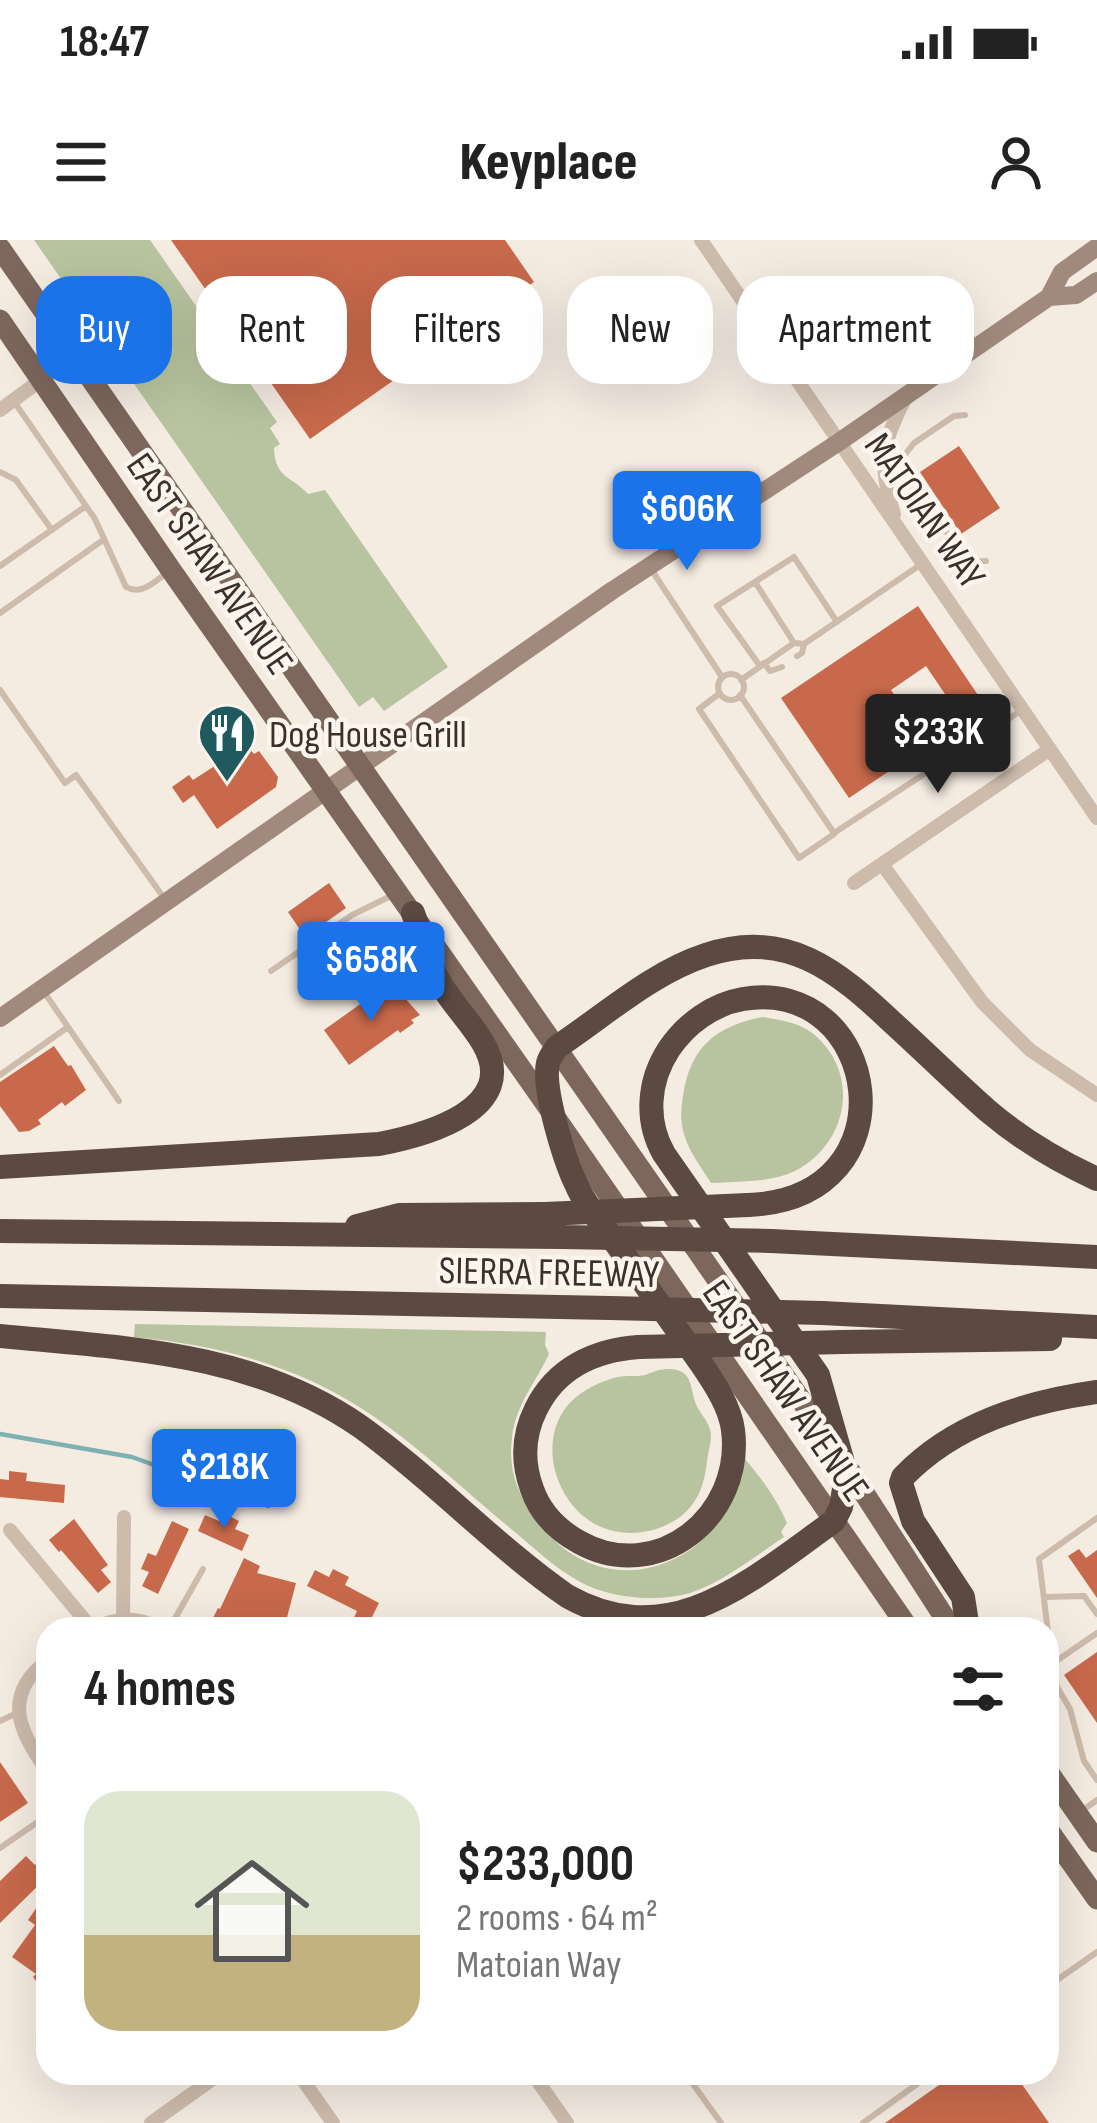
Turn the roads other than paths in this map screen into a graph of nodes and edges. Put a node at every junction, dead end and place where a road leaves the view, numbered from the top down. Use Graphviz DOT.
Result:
graph roads {
  1 [pos="701,240"];
  2 [pos="1097,247"];
  3 [pos="0,248"];
  4 [pos="1097,281"];
  5 [pos="1049,297"];
  6 [pos="0,320"];
  7 [pos="36,373"];
  8 [pos="36,384"];
  9 [pos="44,384"];
  10 [pos="907,395"];
  11 [pos="6,405"];
  12 [pos="965,415"];
  13 [pos="839,442"];
  14 [pos="0,472"];
  15 [pos="87,506"];
  16 [pos="898,525"];
  17 [pos="52,530"];
  18 [pos="104,540"];
  19 [pos="986,561"];
  20 [pos="923,562"];
  21 [pos="0,566"];
  22 [pos="649,566"];
  23 [pos="171,570"];
  24 [pos="755,582"];
  25 [pos="0,613"];
  26 [pos="837,622"];
  27 [pos="794,643"];
  28 [pos="804,644"];
  29 [pos="797,656"];
  30 [pos="762,665"];
  31 [pos="782,667"];
  32 [pos="722,677"];
  33 [pos="741,680"];
  34 [pos="0,690"];
  35 [pos="720,693"];
  36 [pos="740,694"];
  37 [pos="1024,710"];
  38 [pos="1050,749"];
  39 [pos="361,765"];
  40 [pos="325,790"];
  41 [pos="1097,818"];
  42 [pos="834,833"];
  43 [pos="883,864"];
  44 [pos="854,884"];
  45 [pos="166,901"];
  46 [pos="405,903"];
  47 [pos="271,971"];
  48 [pos="42,989"];
  49 [pos="0,1018"];
  50 [pos="68,1028"];
  51 [pos="557,1047"];
  52 [pos="0,1075"];
  53 [pos="1097,1095"];
  54 [pos="119,1101"];
  55 [pos="555,1117"];
  56 [pos="0,1167"];
  57 [pos="1097,1179"];
  58 [pos="0,1231"];
  59 [pos="327,1234"];
  60 [pos="1097,1257"];
  61 [pos="0,1296"];
  62 [pos="1097,1327"];
  63 [pos="0,1336"];
  64 [pos="1097,1339"];
  65 [pos="1097,1392"];
  66 [pos="842,1459"];
  67 [pos="124,1517"];
  68 [pos="1097,1518"];
  69 [pos="834,1521"];
  70 [pos="10,1530"];
  71 [pos="203,1569"];
  72 [pos="1044,1597"];
  73 [pos="1097,1614"];
  74 [pos="82,1617"];
  75 [pos="123,1617"];
  76 [pos="173,1617"];
  77 [pos="901,1617"];
  78 [pos="944,1617"];
  79 [pos="966,1617"];
  80 [pos="1045,1617"];
  81 [pos="1097,1633"];
  82 [pos="1059,1659"];
  83 [pos="36,1669"];
  84 [pos="1059,1690"];
  85 [pos="0,1692"];
  86 [pos="19,1706"];
  87 [pos="0,1721"];
  88 [pos="36,1752"];
  89 [pos="1097,1780"];
  90 [pos="1059,1788"];
  91 [pos="1097,1800"];
  92 [pos="1077,1814"];
  93 [pos="36,1823"];
  94 [pos="1097,1841"];
  95 [pos="1059,1845"];
  96 [pos="0,1848"];
  97 [pos="1097,1899"];
  98 [pos="1097,1952"];
  99 [pos="1059,1979"];
  100 [pos="204,2085"];
  101 [pos="306,2085"];
  102 [pos="540,2085"];
  103 [pos="694,2085"];
  104 [pos="916,2085"];
  105 [pos="151,2123"];
  106 [pos="333,2123"];
  107 [pos="567,2123"];
  108 [pos="721,2123"];
  109 [pos="863,2123"];
  1 -- 13 [label="street, MATOIAN WAY"];
  2 -- 5 [label="street"];
  3 -- 39 [label="main road, EAST SHAW AVENUE"];
  4 -- 5 [label="street"];
  5 -- 10 [label="street"];
  6 -- 7 [label="main road, EAST SHAW AVENUE"];
  8 -- 11 [label="street"];
  9 -- 23 [label="main road, EAST SHAW AVENUE"];
  10 -- 13 [label="street"];
  10 -- 16 [label="street"];
  11 -- 15 [label="lane"];
  12 -- 19 [label="lane"];
  13 -- 16 [label="street, MATOIAN WAY"];
  13 -- 22 [label="street"];
  14 -- 17 [label="lane"];
  15 -- 17 [label="lane"];
  15 -- 18 [label="lane"];
  16 -- 20 [label="street, MATOIAN WAY"];
  17 -- 21 [label="lane"];
  18 -- 23 [label="lane"];
  18 -- 25 [label="lane"];
  20 -- 26 [label="lane"];
  20 -- 37 [label="street, MATOIAN WAY"];
  22 -- 32 [label="lane"];
  22 -- 39 [label="street"];
  23 -- 40 [label="main road, EAST SHAW AVENUE"];
  24 -- 26 [label="lane"];
  24 -- 27 [label="lane"];
  24 -- 30 [label="lane"];
  26 -- 28 [label="lane"];
  27 -- 28 [label="lane"];
  27 -- 30 [label="lane"];
  28 -- 29 [label="lane"];
  30 -- 31 [label="lane"];
  30 -- 33 [label="lane"];
  32 -- 33 [label="lane"];
  32 -- 35 [label="lane"];
  33 -- 36 [label="lane"];
  34 -- 45 [label="lane"];
  35 -- 36 [label="lane"];
  35 -- 42 [label="lane"];
  36 -- 42 [label="lane"];
  37 -- 38 [label="street, MATOIAN WAY"];
  37 -- 42 [label="lane"];
  38 -- 41 [label="street, MATOIAN WAY"];
  38 -- 43 [label="street"];
  39 -- 40 [label="street"];
  39 -- 51 [label="main road, EAST SHAW AVENUE"];
  40 -- 45 [label="street"];
  40 -- 46 [label="main road, EAST SHAW AVENUE"];
  43 -- 44 [label="street"];
  43 -- 53 [label="street"];
  45 -- 48 [label="street"];
  46 -- 47 [label="lane"];
  46 -- 55 [label="main road, EAST SHAW AVENUE"];
  46 -- 56 [label="highway"];
  48 -- 49 [label="street"];
  48 -- 50 [label="lane"];
  50 -- 52 [label="lane"];
  50 -- 54 [label="lane"];
  51 -- 55 [label="highway"];
  51 -- 57 [label="highway"];
  51 -- 66 [label="main road, EAST SHAW AVENUE"];
  55 -- 64 [label="highway, bridge"];
  55 -- 69 [label="main road, EAST SHAW AVENUE"];
  58 -- 59 [label="highway, SIERRA FREEWAY"];
  59 -- 60 [label="highway, SIERRA FREEWAY, bridge"];
  59 -- 66 [label="highway, bridge"];
  61 -- 62 [label="highway, SIERRA FREEWAY, bridge"];
  63 -- 69 [label="highway"];
  65 -- 79 [label="highway"];
  66 -- 69 [label="highway"];
  66 -- 78 [label="main road, EAST SHAW AVENUE"];
  67 -- 75 [label="street"];
  68 -- 72 [label="lane"];
  69 -- 77 [label="main road, EAST SHAW AVENUE"];
  70 -- 74 [label="street"];
  71 -- 76 [label="lane"];
  72 -- 73 [label="lane"];
  72 -- 80 [label="lane"];
  81 -- 82 [label="lane"];
  83 -- 86 [label="street"];
  84 -- 89 [label="lane"];
  85 -- 86 [label="street"];
  86 -- 87 [label="lane"];
  86 -- 88 [label="street"];
  90 -- 92 [label="main road"];
  91 -- 92 [label="lane"];
  92 -- 94 [label="main road"];
  93 -- 96 [label="lane"];
  95 -- 97 [label="main road"];
  98 -- 99 [label="lane"];
  100 -- 105 [label="street"];
  101 -- 106 [label="street"];
  102 -- 107 [label="street"];
  103 -- 108 [label="lane"];
  104 -- 109 [label="lane"];
}
